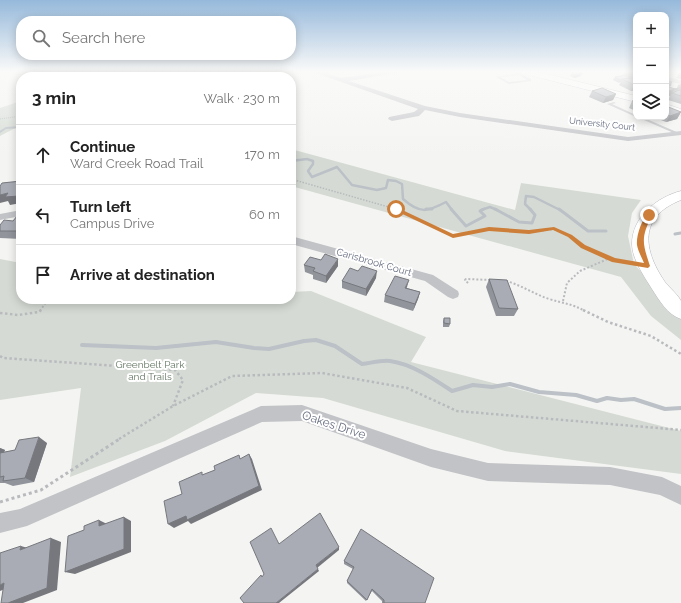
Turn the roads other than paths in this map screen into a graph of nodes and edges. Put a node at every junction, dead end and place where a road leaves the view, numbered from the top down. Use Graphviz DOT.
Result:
graph roads {
  1 [pos="396,99"];
  2 [pos="614,103"];
  3 [pos="423,108"];
  4 [pos="669,108"];
  5 [pos="681,112"];
  6 [pos="633,115"];
  7 [pos="392,119"];
  8 [pos="646,120"];
  9 [pos="679,133"];
  10 [pos="681,195"];
  11 [pos="16,214"];
  12 [pos="0,217"];
  13 [pos="296,240"];
  14 [pos="453,294"];
  15 [pos="681,312"];
  16 [pos="681,496"];
  17 [pos="0,523"];
  1 -- 3 [label="street, University Court"];
  2 -- 6 [label="lane"];
  3 -- 7 [label="street"];
  3 -- 9 [label="street, University Court"];
  4 -- 5 [label="street"];
  8 -- 9 [label="lane"];
  10 -- 15 [label="street"];
  11 -- 12 [label="street"];
  13 -- 14 [label="street, Carisbrook Court"];
  16 -- 17 [label="street, Oakes Drive"];
}
